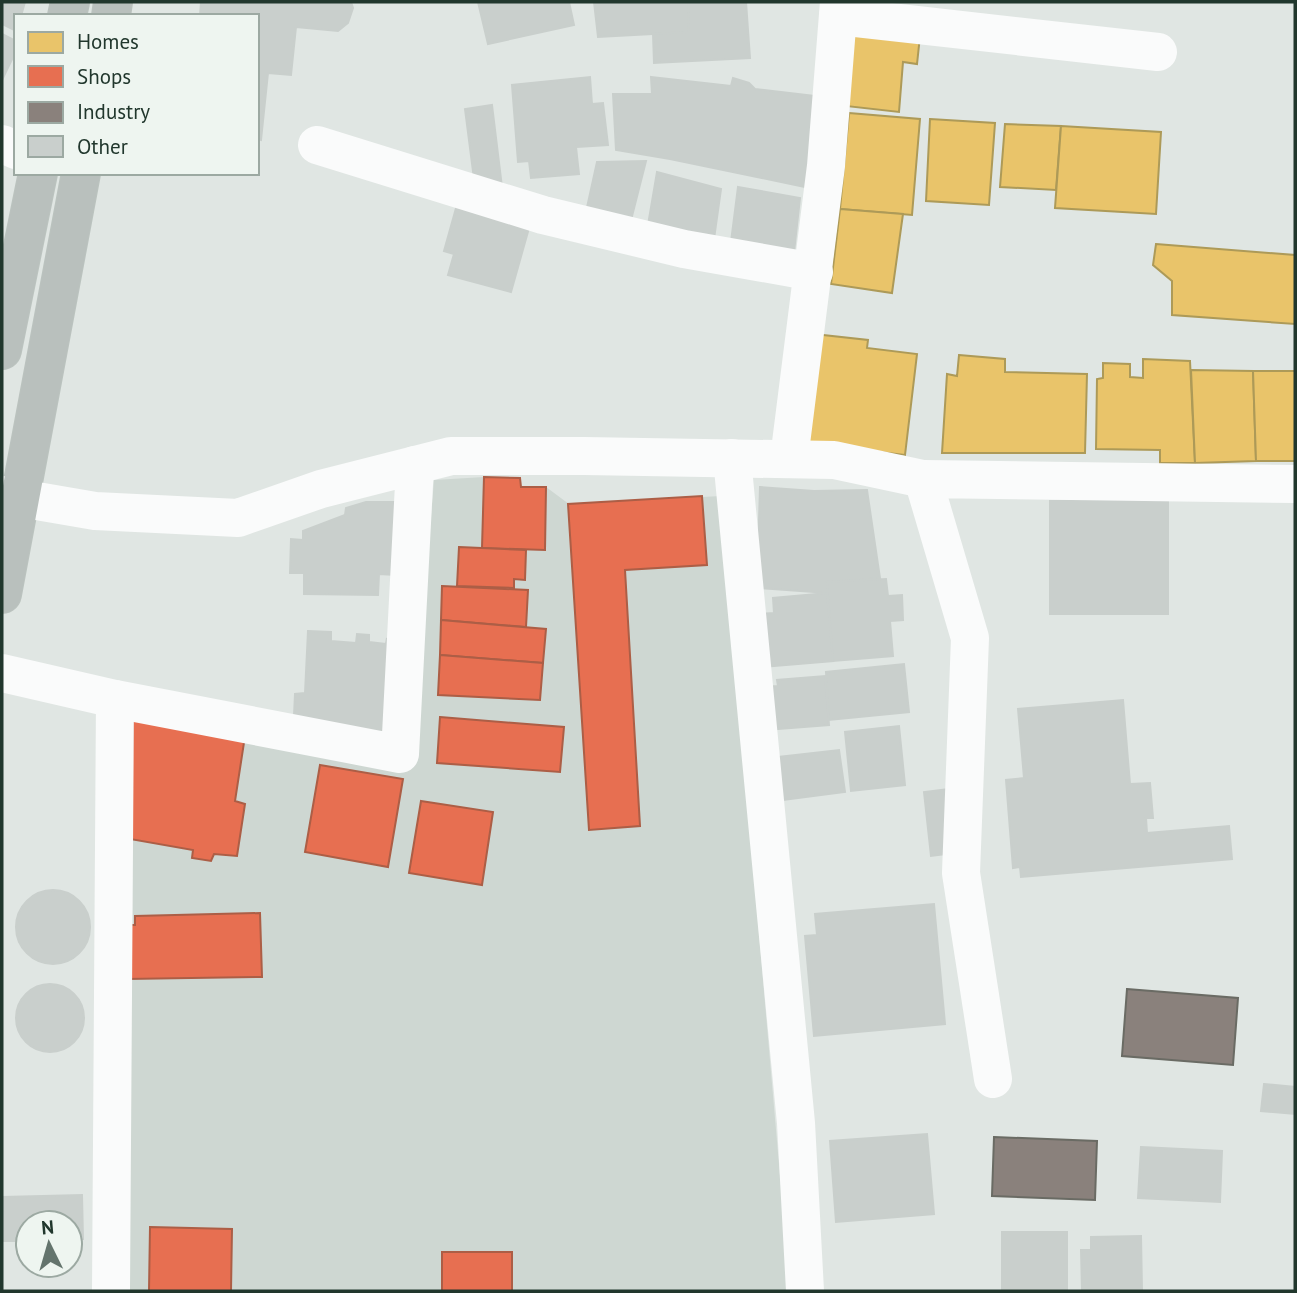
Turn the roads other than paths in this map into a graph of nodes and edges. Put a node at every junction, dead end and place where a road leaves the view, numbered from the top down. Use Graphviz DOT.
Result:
graph roads {
  1 [pos="838,9"];
  2 [pos="1158,52"];
  3 [pos="317,145"];
  4 [pos="37,175"];
  5 [pos="78,175"];
  6 [pos="814,272"];
  7 [pos="10,273"];
  8 [pos="2,350"];
  9 [pos="732,458"];
  10 [pos="789,459"];
  11 [pos="415,466"];
  12 [pos="923,479"];
  13 [pos="1295,484"];
  14 [pos="11,496"];
  15 [pos="2,594"];
  16 [pos="2,673"];
  17 [pos="115,699"];
  18 [pos="993,1079"];
  19 [pos="111,1291"];
  20 [pos="805,1291"];
  1 -- 2 [label="street"];
  1 -- 6 [label="street"];
  3 -- 6 [label="street"];
  4 -- 7 [label="highway"];
  5 -- 14 [label="highway"];
  6 -- 10 [label="street"];
  7 -- 8 [label="highway"];
  9 -- 10 [label="street"];
  9 -- 11 [label="street"];
  9 -- 20 [label="street"];
  10 -- 12 [label="street"];
  11 -- 14 [label="street"];
  11 -- 17 [label="street"];
  12 -- 13 [label="street"];
  12 -- 18 [label="street"];
  14 -- 15 [label="highway"];
  16 -- 17 [label="street"];
  17 -- 19 [label="street"];
}
